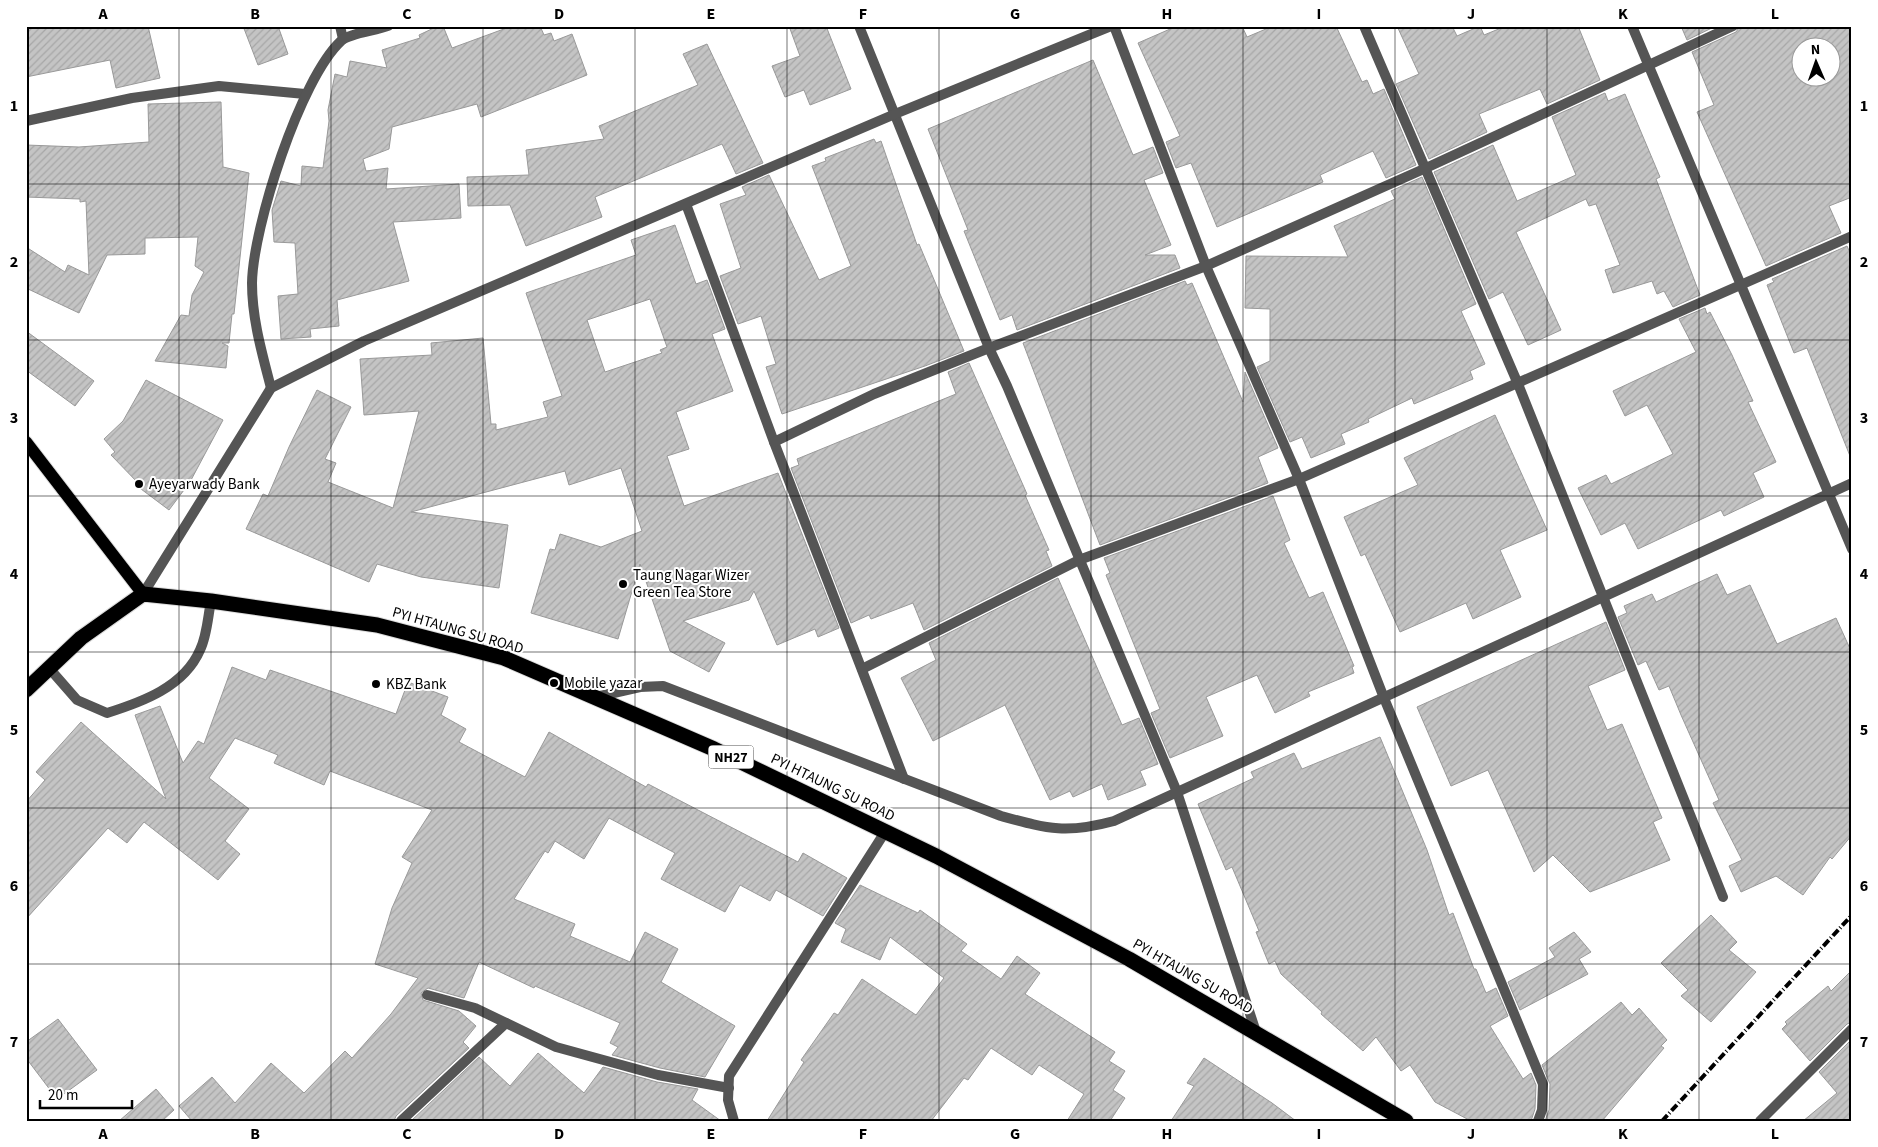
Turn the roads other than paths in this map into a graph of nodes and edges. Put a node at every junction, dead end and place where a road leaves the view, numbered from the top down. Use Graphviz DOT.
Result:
graph roads {
  1 [pos="340,26"];
  2 [pos="388,26"];
  3 [pos="859,26"];
  4 [pos="1113,26"];
  5 [pos="1364,26"];
  6 [pos="1632,26"];
  7 [pos="1733,26"];
  8 [pos="343,39"];
  9 [pos="1648,66"];
  10 [pos="305,94"];
  11 [pos="895,114"];
  12 [pos="26,121"];
  13 [pos="1426,168"];
  14 [pos="686,204"];
  15 [pos="1852,236"];
  16 [pos="1206,266"];
  17 [pos="1739,284"];
  18 [pos="989,348"];
  19 [pos="1518,384"];
  20 [pos="271,388"];
  21 [pos="26,442"];
  22 [pos="774,442"];
  23 [pos="1299,479"];
  24 [pos="1852,483"];
  25 [pos="1830,493"];
  26 [pos="1852,549"];
  27 [pos="1079,560"];
  28 [pos="143,594"];
  29 [pos="1602,598"];
  30 [pos="211,601"];
  31 [pos="49,668"];
  32 [pos="862,669"];
  33 [pos="26,690"];
  34 [pos="596,697"];
  35 [pos="1384,698"];
  36 [pos="904,779"];
  37 [pos="1177,792"];
  38 [pos="885,832"];
  39 [pos="1723,897"];
  40 [pos="427,994"];
  41 [pos="506,1023"];
  42 [pos="1852,1029"];
  43 [pos="1256,1032"];
  44 [pos="729,1088"];
  45 [pos="400,1121"];
  46 [pos="734,1121"];
  47 [pos="1406,1121"];
  48 [pos="1538,1121"];
  49 [pos="1760,1121"];
  1 -- 8 [label="street"];
  2 -- 8 [label="street"];
  3 -- 11 [label="street"];
  4 -- 11 [label="street"];
  4 -- 16 [label="street"];
  5 -- 13 [label="street"];
  6 -- 9 [label="street"];
  7 -- 9 [label="street"];
  8 -- 10 [label="street"];
  9 -- 13 [label="street"];
  9 -- 17 [label="street"];
  10 -- 12 [label="street"];
  10 -- 20 [label="street"];
  11 -- 14 [label="street"];
  11 -- 18 [label="street"];
  13 -- 16 [label="street"];
  13 -- 19 [label="street"];
  14 -- 20 [label="street"];
  14 -- 22 [label="street"];
  15 -- 17 [label="street"];
  16 -- 18 [label="street"];
  16 -- 23 [label="street"];
  17 -- 19 [label="street"];
  17 -- 25 [label="street"];
  18 -- 22 [label="street"];
  18 -- 27 [label="street"];
  19 -- 23 [label="street"];
  19 -- 29 [label="street"];
  20 -- 28 [label="street"];
  21 -- 28 [label="main road"];
  22 -- 32 [label="street"];
  23 -- 27 [label="street"];
  23 -- 35 [label="street"];
  24 -- 25 [label="street"];
  25 -- 26 [label="street"];
  25 -- 29 [label="street"];
  27 -- 32 [label="street"];
  27 -- 37 [label="street"];
  28 -- 30 [label="highway, PYI HTAUNG SU ROAD / NH27"];
  28 -- 31 [label="highway"];
  29 -- 35 [label="street"];
  29 -- 39 [label="street"];
  30 -- 31 [label="street"];
  30 -- 34 [label="highway, PYI HTAUNG SU ROAD / NH27"];
  31 -- 33 [label="highway"];
  32 -- 36 [label="street"];
  34 -- 36 [label="street"];
  34 -- 38 [label="highway, PYI HTAUNG SU ROAD / NH27"];
  35 -- 37 [label="street"];
  35 -- 48 [label="street"];
  36 -- 37 [label="street"];
  37 -- 43 [label="street"];
  38 -- 43 [label="highway, PYI HTAUNG SU ROAD / NH27"];
  38 -- 44 [label="street"];
  40 -- 41 [label="street"];
  41 -- 44 [label="street"];
  41 -- 45 [label="street"];
  42 -- 49 [label="street"];
  43 -- 47 [label="highway, PYI HTAUNG SU ROAD / NH27"];
  44 -- 46 [label="street"];
}
